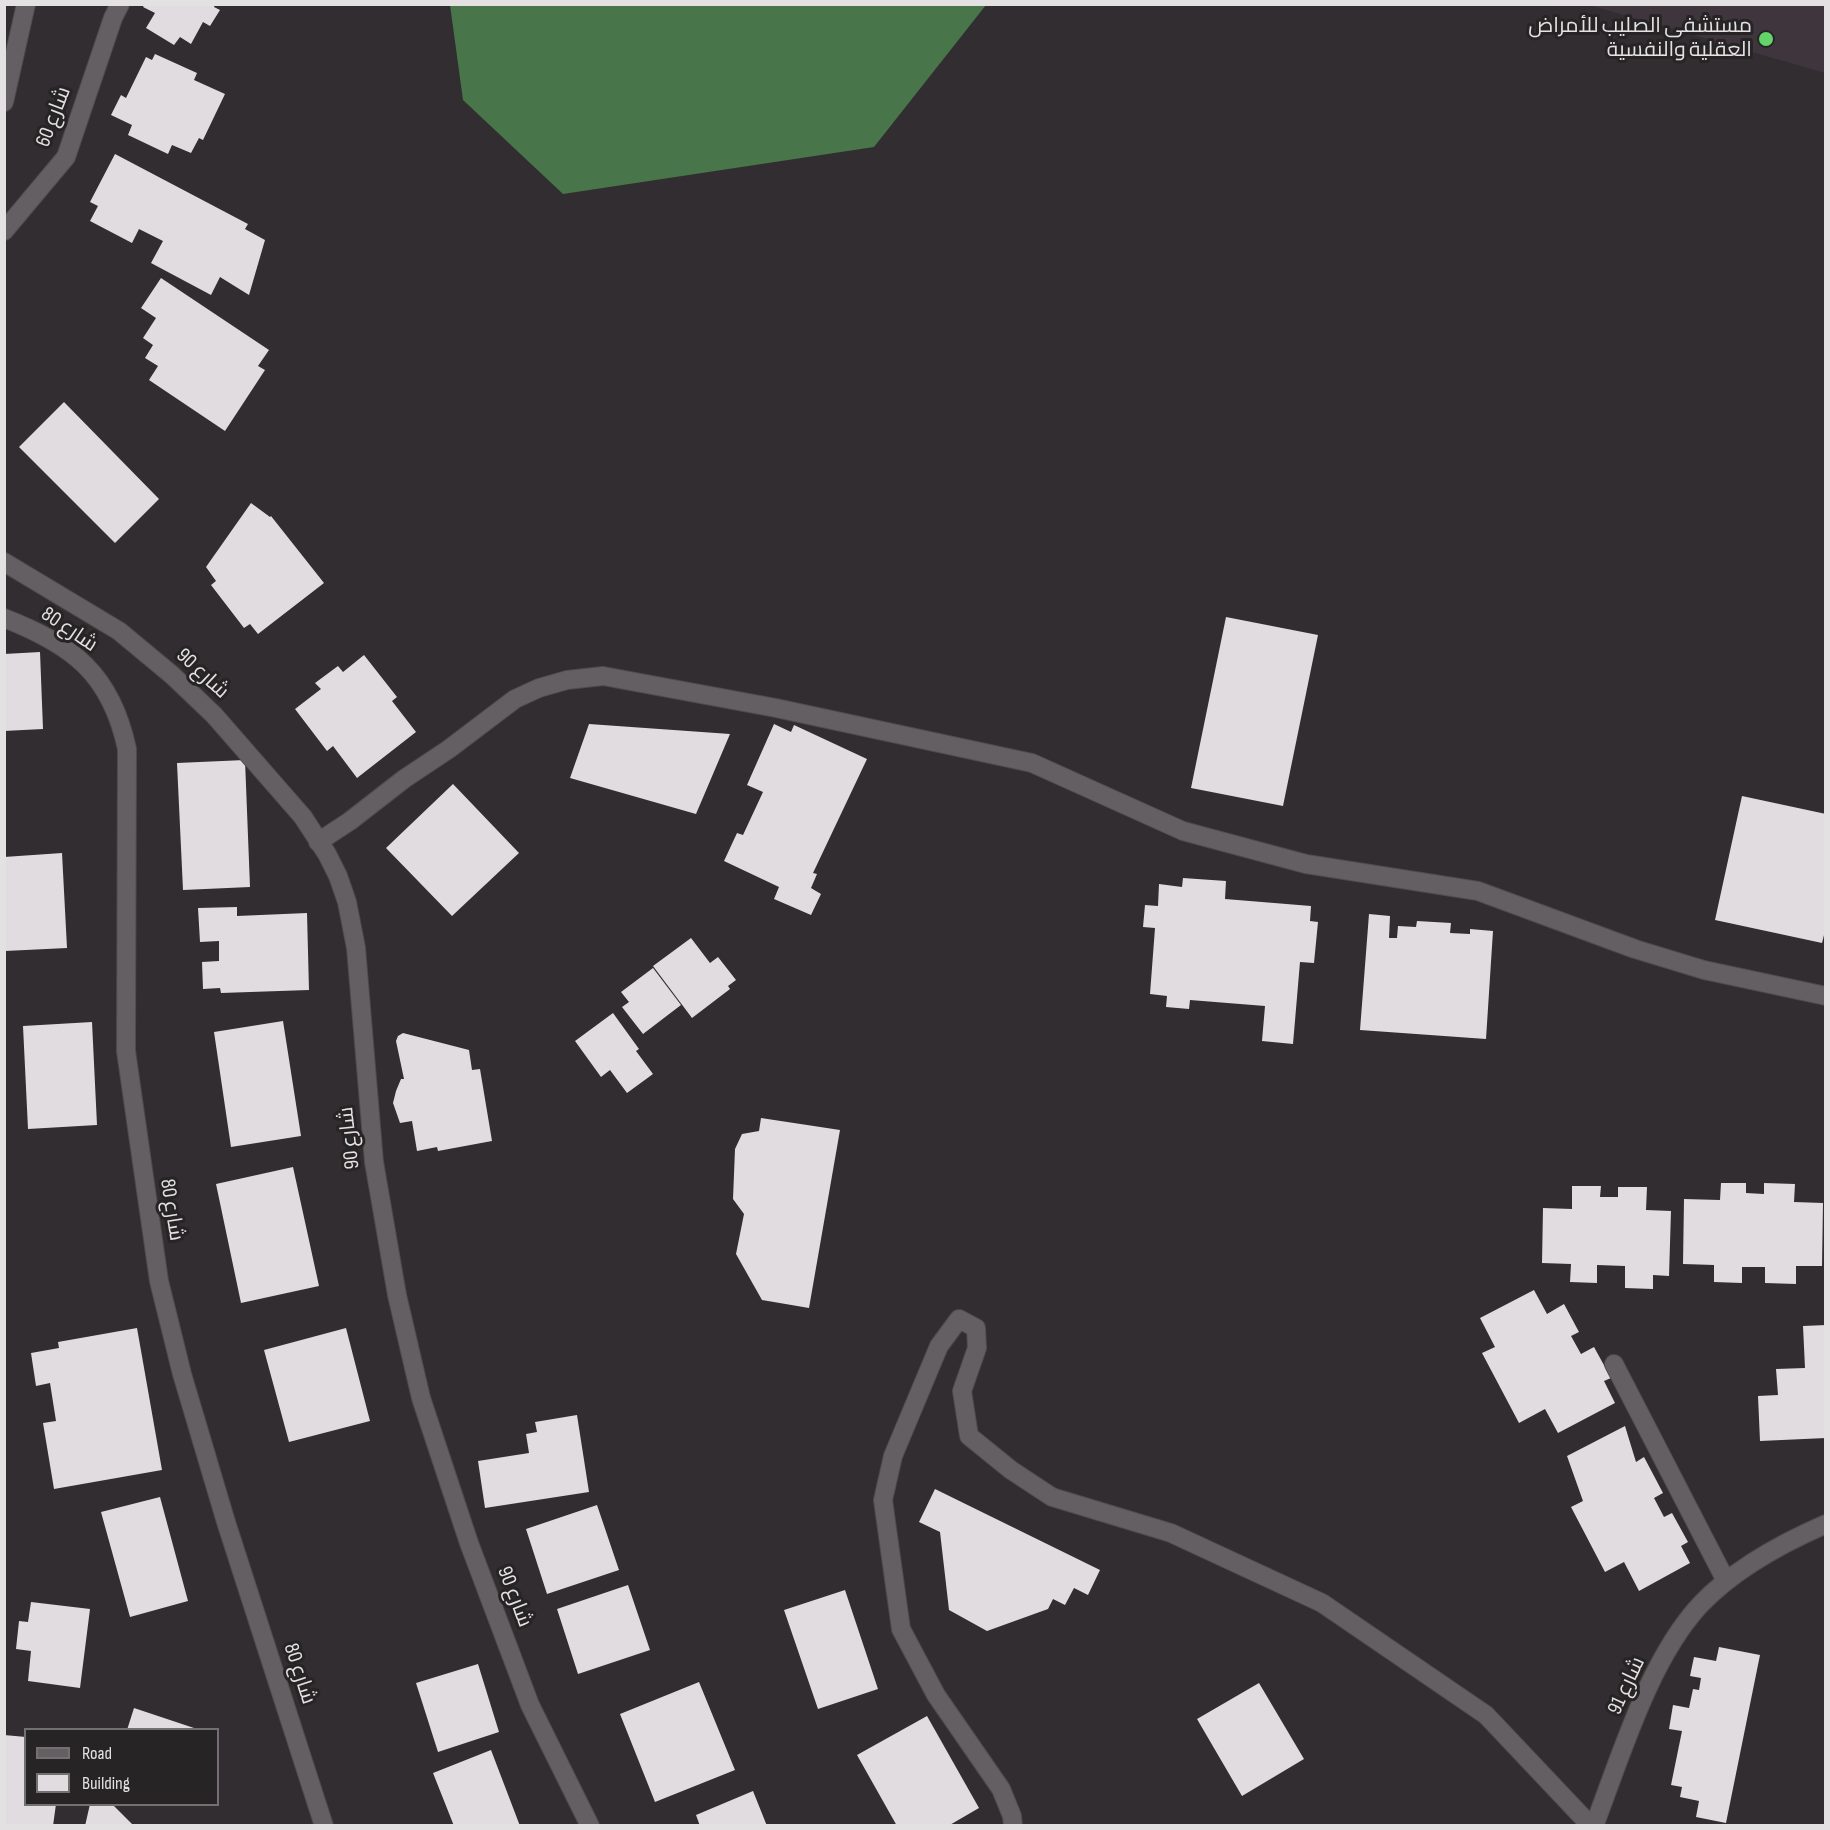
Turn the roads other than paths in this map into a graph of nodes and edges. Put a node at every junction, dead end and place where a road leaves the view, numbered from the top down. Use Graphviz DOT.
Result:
graph roads {
  1 [pos="26,4"];
  2 [pos="120,4"];
  3 [pos="5,94"];
  4 [pos="4,102"];
  5 [pos="4,231"];
  6 [pos="4,562"];
  7 [pos="13,621"];
  8 [pos="318,842"];
  9 [pos="1826,996"];
  10 [pos="1614,1364"];
  11 [pos="1826,1524"];
  12 [pos="1726,1581"];
  13 [pos="324,1826"];
  14 [pos="590,1826"];
  15 [pos="1013,1826"];
  16 [pos="1593,1826"];
  1 -- 3 [label="street"];
  2 -- 5 [label="street, شارع 60"];
  3 -- 4 [label="street"];
  6 -- 8 [label="street, شارع 90"];
  7 -- 13 [label="street, شارع 80"];
  8 -- 9 [label="street"];
  8 -- 14 [label="street, شارع 90"];
  10 -- 12 [label="street"];
  11 -- 12 [label="street, شارع 91"];
  12 -- 16 [label="street, شارع 91"];
  15 -- 16 [label="street"];
}
